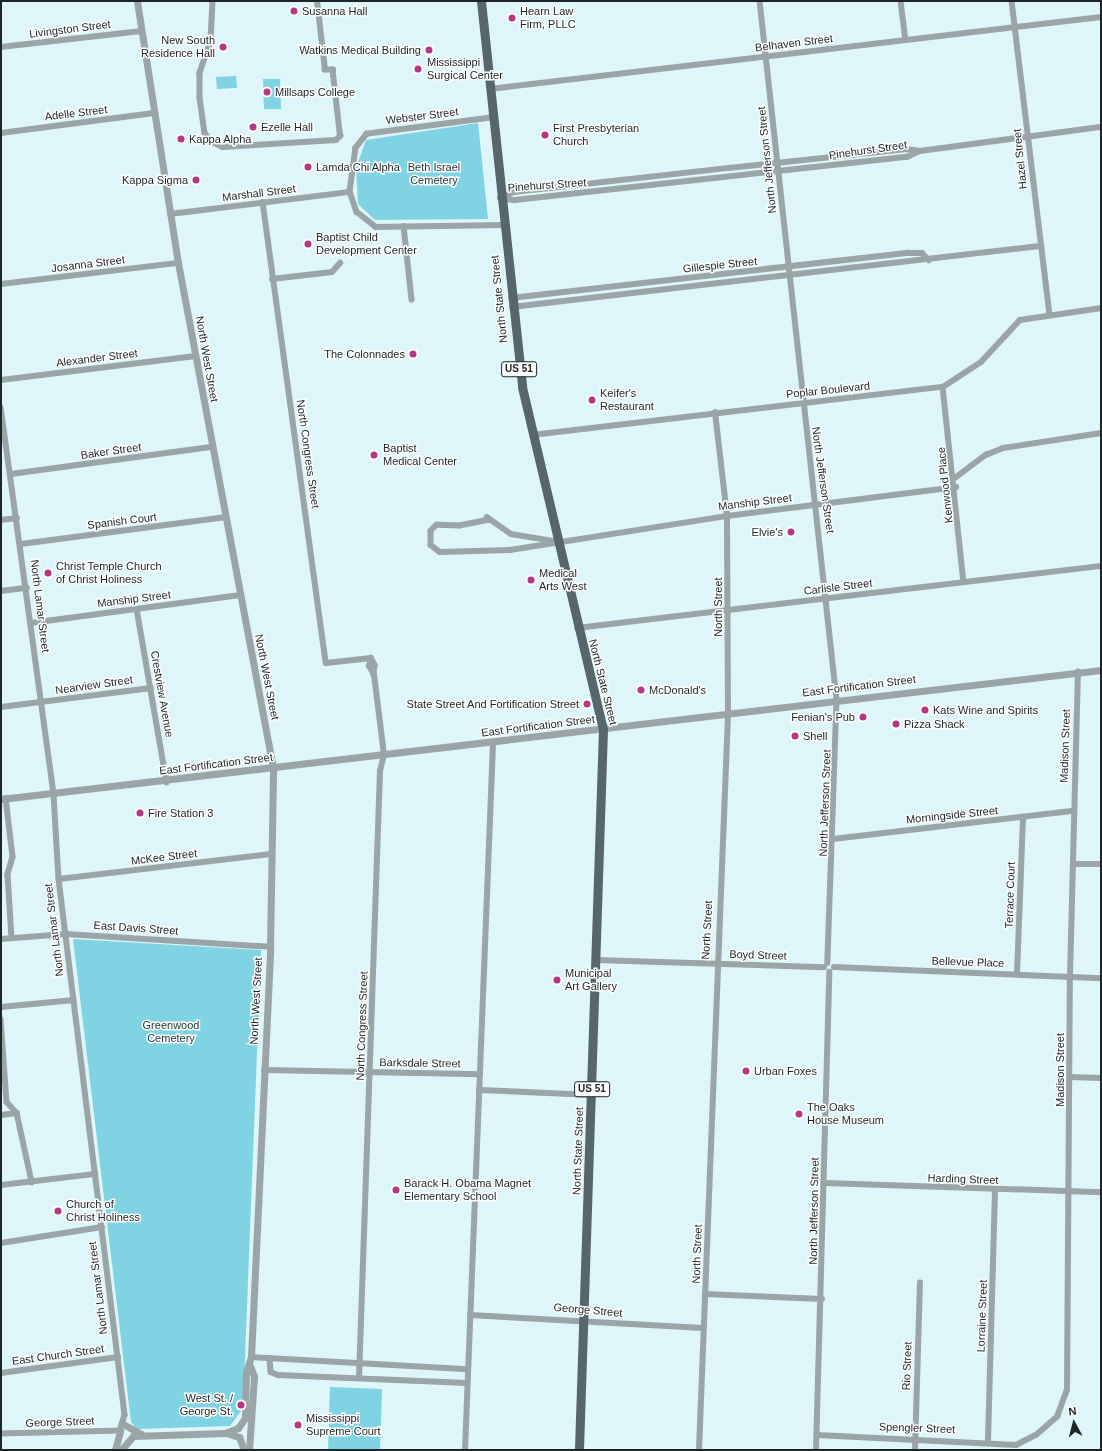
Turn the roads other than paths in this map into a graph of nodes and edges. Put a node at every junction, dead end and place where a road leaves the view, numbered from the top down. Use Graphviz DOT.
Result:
graph roads {
  1 [pos="137,1"];
  2 [pos="213,1"];
  3 [pos="317,1"];
  4 [pos="481,1"];
  5 [pos="760,1"];
  6 [pos="901,1"];
  7 [pos="1012,1"];
  8 [pos="1101,17"];
  9 [pos="1015,27"];
  10 [pos="141,31"];
  11 [pos="906,40"];
  12 [pos="1,47"];
  13 [pos="766,56"];
  14 [pos="490,88"];
  15 [pos="154,113"];
  16 [pos="491,118"];
  17 [pos="1101,127"];
  18 [pos="1,133"];
  19 [pos="1028,137"];
  20 [pos="920,152"];
  21 [pos="850,155"];
  22 [pos="777,163"];
  23 [pos="851,163"];
  24 [pos="729,168"];
  25 [pos="778,172"];
  26 [pos="677,174"];
  27 [pos="730,177"];
  28 [pos="678,182"];
  29 [pos="350,192"];
  30 [pos="500,198"];
  31 [pos="263,202"];
  32 [pos="170,214"];
  33 [pos="503,225"];
  34 [pos="404,226"];
  35 [pos="1039,246"];
  36 [pos="929,260"];
  37 [pos="178,263"];
  38 [pos="340,263"];
  39 [pos="788,267"];
  40 [pos="790,276"];
  41 [pos="272,279"];
  42 [pos="1,284"];
  43 [pos="412,300"];
  44 [pos="511,303"];
  45 [pos="1101,308"];
  46 [pos="1050,314"];
  47 [pos="196,356"];
  48 [pos="1,380"];
  49 [pos="943,387"];
  50 [pos="802,403"];
  51 [pos="1,407"];
  52 [pos="715,412"];
  53 [pos="2,419"];
  54 [pos="1101,433"];
  55 [pos="532,435"];
  56 [pos="212,447"];
  57 [pos="11,474"];
  58 [pos="955,478"];
  59 [pos="956,487"];
  60 [pos="817,505"];
  61 [pos="726,516"];
  62 [pos="226,517"];
  63 [pos="17,518"];
  64 [pos="1,520"];
  65 [pos="557,541"];
  66 [pos="21,544"];
  67 [pos="1101,566"];
  68 [pos="964,582"];
  69 [pos="27,588"];
  70 [pos="1,591"];
  71 [pos="240,595"];
  72 [pos="827,598"];
  73 [pos="136,609"];
  74 [pos="728,610"];
  75 [pos="31,623"];
  76 [pos="577,628"];
  77 [pos="1101,670"];
  78 [pos="1078,672"];
  79 [pos="151,688"];
  80 [pos="837,700"];
  81 [pos="41,702"];
  82 [pos="1,707"];
  83 [pos="728,714"];
  84 [pos="603,729"];
  85 [pos="493,743"];
  86 [pos="384,755"];
  87 [pos="273,768"];
  88 [pos="167,782"];
  89 [pos="54,795"];
  90 [pos="4,799"];
  91 [pos="1073,811"];
  92 [pos="1023,817"];
  93 [pos="833,839"];
  94 [pos="271,854"];
  95 [pos="1073,864"];
  96 [pos="1101,864"];
  97 [pos="59,879"];
  98 [pos="66,934"];
  99 [pos="1,938"];
  100 [pos="12,938"];
  101 [pos="270,947"];
  102 [pos="596,960"];
  103 [pos="716,964"];
  104 [pos="826,965"];
  105 [pos="834,967"];
  106 [pos="829,972"];
  107 [pos="1017,974"];
  108 [pos="1070,976"];
  109 [pos="1101,978"];
  110 [pos="74,1000"];
  111 [pos="1,1007"];
  112 [pos="1,1019"];
  113 [pos="264,1070"];
  114 [pos="371,1072"];
  115 [pos="480,1074"];
  116 [pos="1070,1076"];
  117 [pos="1101,1078"];
  118 [pos="479,1090"];
  119 [pos="592,1096"];
  120 [pos="17,1113"];
  121 [pos="1,1115"];
  122 [pos="95,1174"];
  123 [pos="32,1182"];
  124 [pos="825,1183"];
  125 [pos="1,1185"];
  126 [pos="995,1190"];
  127 [pos="1101,1192"];
  128 [pos="1068,1193"];
  129 [pos="102,1227"];
  130 [pos="1,1243"];
  131 [pos="920,1283"];
  132 [pos="705,1294"];
  133 [pos="822,1299"];
  134 [pos="470,1315"];
  135 [pos="584,1320"];
  136 [pos="703,1328"];
  137 [pos="118,1357"];
  138 [pos="251,1357"];
  139 [pos="270,1358"];
  140 [pos="360,1362"];
  141 [pos="250,1366"];
  142 [pos="468,1369"];
  143 [pos="1,1373"];
  144 [pos="359,1378"];
  145 [pos="468,1383"];
  146 [pos="121,1427"];
  147 [pos="225,1433"];
  148 [pos="1,1434"];
  149 [pos="145,1434"];
  150 [pos="817,1435"];
  151 [pos="915,1438"];
  152 [pos="988,1441"];
  153 [pos="1016,1445"];
  154 [pos="115,1450"];
  155 [pos="120,1450"];
  156 [pos="244,1450"];
  157 [pos="249,1450"];
  158 [pos="465,1450"];
  159 [pos="579,1450"];
  160 [pos="699,1450"];
  161 [pos="816,1450"];
  162 [pos="915,1450"];
  1 -- 10 [label="street, North West Street"];
  2 -- 3 [label="street"];
  4 -- 14 [label="main road, North State Street / US 51"];
  5 -- 13 [label="street, North Jefferson Street"];
  6 -- 11 [label="street"];
  7 -- 9 [label="street, Hazel Street"];
  8 -- 9 [label="street, Belhaven Street"];
  9 -- 11 [label="street, Belhaven Street"];
  9 -- 19 [label="street, Hazel Street"];
  10 -- 12 [label="street, Livingston Street"];
  10 -- 15 [label="street, North West Street"];
  11 -- 13 [label="street, Belhaven Street"];
  13 -- 14 [label="street, Belhaven Street"];
  13 -- 22 [label="street, North Jefferson Street"];
  14 -- 16 [label="main road, North State Street / US 51"];
  15 -- 18 [label="street, Adelle Street"];
  15 -- 32 [label="street, North West Street"];
  16 -- 29 [label="street, Webster Street"];
  16 -- 30 [label="main road, North State Street / US 51"];
  17 -- 19 [label="street, Pinehurst Street"];
  19 -- 20 [label="street, Pinehurst Street"];
  19 -- 35 [label="street, Hazel Street"];
  20 -- 21 [label="street, Pinehurst Street"];
  20 -- 23 [label="street, Pinehurst Street"];
  21 -- 22 [label="street, Pinehurst Street"];
  21 -- 23 [label="street"];
  22 -- 24 [label="street, Pinehurst Street"];
  22 -- 25 [label="street, North Jefferson Street"];
  23 -- 25 [label="street, Pinehurst Street"];
  24 -- 26 [label="street, Pinehurst Street"];
  24 -- 27 [label="street"];
  25 -- 27 [label="street, Pinehurst Street"];
  25 -- 39 [label="street, North Jefferson Street"];
  26 -- 28 [label="street"];
  26 -- 30 [label="street, Pinehurst Street"];
  27 -- 28 [label="street, Pinehurst Street"];
  28 -- 30 [label="street, Pinehurst Street"];
  29 -- 31 [label="street, Marshall Street"];
  29 -- 34 [label="street"];
  30 -- 33 [label="main road, North State Street / US 51"];
  31 -- 32 [label="street, Marshall Street"];
  31 -- 41 [label="street, North Congress Street"];
  32 -- 37 [label="street, North West Street"];
  33 -- 34 [label="street"];
  33 -- 44 [label="main road, North State Street / US 51"];
  34 -- 43 [label="street"];
  35 -- 36 [label="street, Gillespie Street"];
  35 -- 46 [label="street, Hazel Street"];
  36 -- 39 [label="street, Gillespie Street"];
  36 -- 40 [label="street, Gillespie Street"];
  37 -- 42 [label="street, Josanna Street"];
  37 -- 47 [label="street, North West Street"];
  38 -- 41 [label="street"];
  39 -- 40 [label="street, North Jefferson Street"];
  39 -- 44 [label="street, Gillespie Street"];
  40 -- 44 [label="street, Gillespie Street"];
  40 -- 50 [label="street, North Jefferson Street"];
  41 -- 86 [label="street, North Congress Street"];
  44 -- 55 [label="main road, North State Street / US 51"];
  45 -- 46 [label="street, Poplar Boulevard"];
  46 -- 49 [label="street, Poplar Boulevard"];
  47 -- 48 [label="street, Alexander Street"];
  47 -- 56 [label="street, North West Street"];
  49 -- 50 [label="street, Poplar Boulevard"];
  49 -- 58 [label="street, Kenwood Place"];
  50 -- 52 [label="street, Poplar Boulevard"];
  50 -- 60 [label="street, North Jefferson Street"];
  51 -- 53 [label="street, North Lamar Street"];
  52 -- 55 [label="street, Poplar Boulevard"];
  52 -- 61 [label="street, North Street"];
  53 -- 57 [label="street, North Lamar Street"];
  54 -- 58 [label="street"];
  55 -- 65 [label="main road, North State Street / US 51"];
  56 -- 57 [label="street, Baker Street"];
  56 -- 62 [label="street, North West Street"];
  57 -- 63 [label="street, North Lamar Street"];
  58 -- 59 [label="street, Kenwood Place"];
  59 -- 60 [label="street, Manship Street"];
  59 -- 68 [label="street, Kenwood Place"];
  60 -- 61 [label="street, Manship Street"];
  60 -- 72 [label="street, North Jefferson Street"];
  61 -- 65 [label="street, Manship Street"];
  61 -- 74 [label="street, North Street"];
  62 -- 66 [label="street, Spanish Court"];
  62 -- 71 [label="street, North West Street"];
  63 -- 64 [label="street"];
  63 -- 66 [label="street, North Lamar Street"];
  65 -- 65 [label="street, Manship Street"];
  65 -- 76 [label="main road, North State Street / US 51"];
  66 -- 69 [label="street, North Lamar Street"];
  67 -- 68 [label="street, Carlisle Street"];
  68 -- 72 [label="street, Carlisle Street"];
  69 -- 70 [label="street"];
  69 -- 75 [label="street, North Lamar Street"];
  71 -- 73 [label="street, Manship Street"];
  71 -- 87 [label="street, North West Street"];
  72 -- 74 [label="street, Carlisle Street"];
  72 -- 80 [label="street, North Jefferson Street"];
  73 -- 75 [label="street, Manship Street"];
  73 -- 79 [label="street, Crestview Avenue"];
  74 -- 76 [label="street, Carlisle Street"];
  74 -- 83 [label="street, North Street"];
  75 -- 81 [label="street, North Lamar Street"];
  76 -- 84 [label="main road, North State Street / US 51"];
  77 -- 78 [label="street, East Fortification Street"];
  78 -- 80 [label="street, East Fortification Street"];
  78 -- 91 [label="street, Madison Street"];
  79 -- 81 [label="street, Nearview Street"];
  79 -- 88 [label="street, Crestview Avenue"];
  80 -- 83 [label="street, East Fortification Street"];
  80 -- 93 [label="street, North Jefferson Street"];
  81 -- 82 [label="street, Nearview Street"];
  81 -- 89 [label="street, North Lamar Street"];
  83 -- 84 [label="street, East Fortification Street"];
  83 -- 103 [label="street, North Street"];
  84 -- 85 [label="street, East Fortification Street"];
  84 -- 102 [label="main road, North State Street / US 51"];
  85 -- 86 [label="street, East Fortification Street"];
  85 -- 115 [label="street"];
  86 -- 87 [label="street, East Fortification Street"];
  86 -- 114 [label="street, North Congress Street"];
  87 -- 88 [label="street, East Fortification Street"];
  87 -- 94 [label="street, North West Street"];
  88 -- 89 [label="street, East Fortification Street"];
  89 -- 90 [label="street, East Fortification Street"];
  89 -- 97 [label="street, North Lamar Street"];
  90 -- 100 [label="street"];
  91 -- 92 [label="street, Morningside Street"];
  91 -- 95 [label="street, Madison Street"];
  92 -- 93 [label="street, Morningside Street"];
  92 -- 107 [label="street, Terrace Court"];
  93 -- 104 [label="street, North Jefferson Street"];
  94 -- 97 [label="street, McKee Street"];
  94 -- 101 [label="street, North West Street"];
  95 -- 96 [label="street"];
  95 -- 108 [label="street, Madison Street"];
  97 -- 98 [label="street, North Lamar Street"];
  98 -- 100 [label="street, East Davis Street"];
  98 -- 101 [label="street, East Davis Street"];
  98 -- 110 [label="street, North Lamar Street"];
  99 -- 100 [label="street, East Davis Street"];
  101 -- 113 [label="street, North West Street"];
  102 -- 103 [label="street, Boyd Street"];
  102 -- 119 [label="main road, North State Street / US 51"];
  103 -- 104 [label="street, Boyd Street"];
  103 -- 132 [label="street, North Street"];
  104 -- 105 [label="street"];
  104 -- 106 [label="street"];
  105 -- 106 [label="street"];
  105 -- 107 [label="street, Bellevue Place"];
  106 -- 124 [label="street, North Jefferson Street"];
  107 -- 108 [label="street, Bellevue Place"];
  108 -- 109 [label="street, Bellevue Place"];
  108 -- 116 [label="street, Madison Street"];
  110 -- 111 [label="street"];
  110 -- 122 [label="street, North Lamar Street"];
  112 -- 120 [label="street"];
  113 -- 114 [label="street, Barksdale Street"];
  113 -- 138 [label="street, North West Street"];
  114 -- 115 [label="street, Barksdale Street"];
  114 -- 140 [label="street, North Congress Street"];
  115 -- 118 [label="street"];
  116 -- 117 [label="street"];
  116 -- 128 [label="street, Madison Street"];
  118 -- 119 [label="street"];
  118 -- 134 [label="street"];
  119 -- 135 [label="main road, North State Street / US 51"];
  120 -- 121 [label="street"];
  120 -- 123 [label="street"];
  122 -- 123 [label="street"];
  122 -- 129 [label="street, North Lamar Street"];
  123 -- 125 [label="street"];
  124 -- 126 [label="street, Harding Street"];
  124 -- 133 [label="street, North Jefferson Street"];
  126 -- 128 [label="street, Harding Street"];
  126 -- 152 [label="street, Lorraine Street"];
  127 -- 128 [label="street, Harding Street"];
  128 -- 153 [label="street, Madison Street"];
  129 -- 130 [label="street"];
  129 -- 137 [label="street, North Lamar Street"];
  131 -- 151 [label="street, Rio Street"];
  132 -- 133 [label="street"];
  132 -- 136 [label="street, North Street"];
  133 -- 150 [label="street, North Jefferson Street"];
  134 -- 135 [label="street, George Street"];
  134 -- 142 [label="street"];
  135 -- 136 [label="street, George Street"];
  135 -- 159 [label="main road, North State Street / US 51"];
  136 -- 160 [label="street, North Street"];
  137 -- 143 [label="street, East Church Street"];
  137 -- 146 [label="street, North Lamar Street"];
  138 -- 139 [label="street"];
  138 -- 141 [label="street, North West Street"];
  139 -- 140 [label="street"];
  139 -- 144 [label="street"];
  140 -- 142 [label="street"];
  140 -- 144 [label="street, North Congress Street"];
  141 -- 147 [label="street, North West Street"];
  141 -- 157 [label="street, North West Street"];
  142 -- 145 [label="street"];
  144 -- 145 [label="street"];
  145 -- 158 [label="street"];
  146 -- 148 [label="street, George Street"];
  146 -- 149 [label="street"];
  146 -- 154 [label="street, North Lamar Street"];
  147 -- 149 [label="street"];
  147 -- 156 [label="street"];
  149 -- 155 [label="street"];
  150 -- 151 [label="street, Spengler Street"];
  150 -- 161 [label="street, North Jefferson Street"];
  151 -- 152 [label="street, Spengler Street"];
  151 -- 162 [label="street, Rio Street"];
  152 -- 153 [label="street, Spengler Street"];
}
